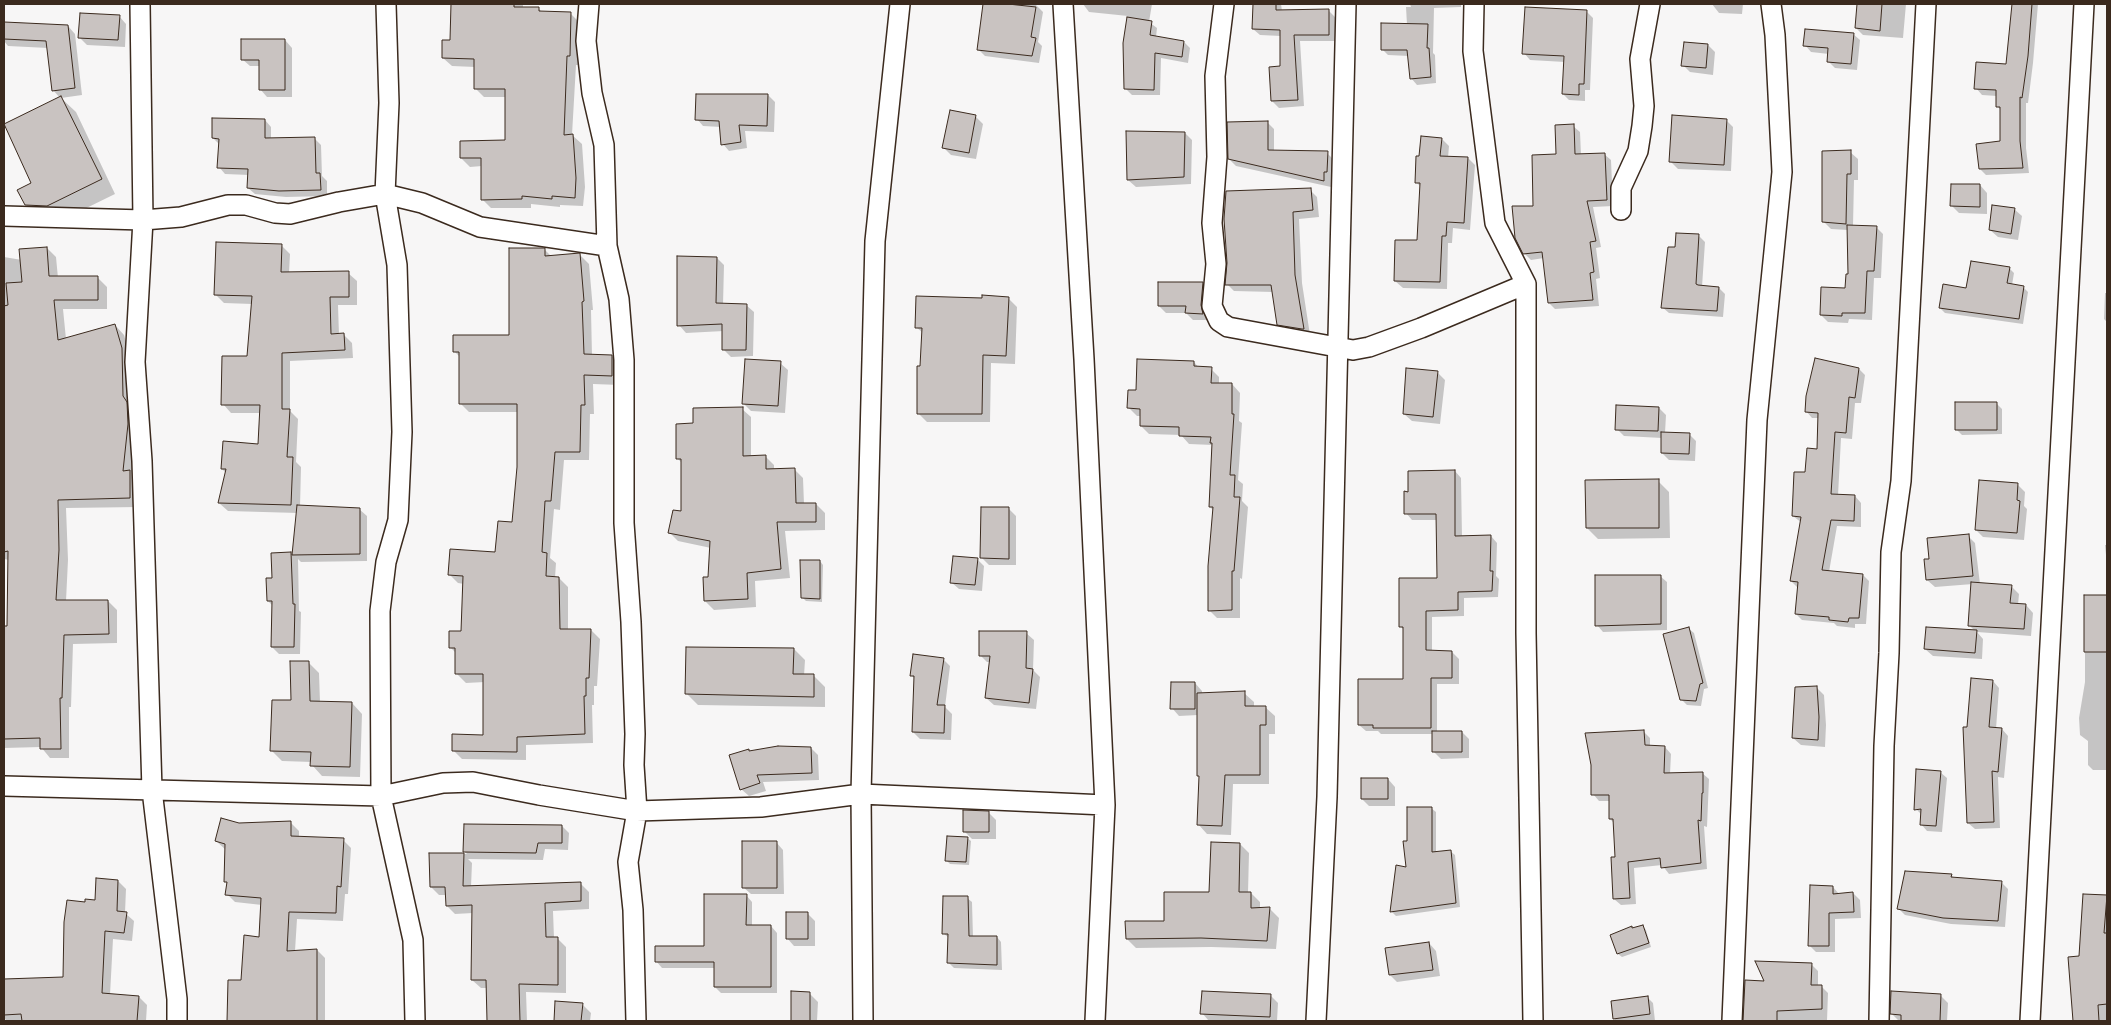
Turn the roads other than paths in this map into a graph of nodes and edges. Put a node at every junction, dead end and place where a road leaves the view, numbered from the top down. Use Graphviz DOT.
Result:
graph roads {
  1 [pos="140,4"];
  2 [pos="386,4"];
  3 [pos="589,4"];
  4 [pos="900,4"];
  5 [pos="1062,4"];
  6 [pos="1224,4"];
  7 [pos="1346,4"];
  8 [pos="1474,4"];
  9 [pos="1650,4"];
  10 [pos="1771,4"];
  11 [pos="1926,4"];
  12 [pos="2084,4"];
  13 [pos="385,194"];
  14 [pos="1621,210"];
  15 [pos="4,216"];
  16 [pos="143,220"];
  17 [pos="607,246"];
  18 [pos="1526,284"];
  19 [pos="1339,349"];
  20 [pos="4,786"];
  21 [pos="152,790"];
  22 [pos="861,794"];
  23 [pos="381,796"];
  24 [pos="1105,805"];
  25 [pos="637,810"];
  26 [pos="176,1021"];
  27 [pos="415,1021"];
  28 [pos="636,1021"];
  29 [pos="863,1021"];
  30 [pos="1095,1021"];
  31 [pos="1316,1021"];
  32 [pos="1533,1021"];
  33 [pos="1732,1021"];
  34 [pos="1879,1021"];
  35 [pos="2030,1021"];
  1 -- 16 [label="street"];
  2 -- 13 [label="street"];
  3 -- 17 [label="street"];
  4 -- 22 [label="street"];
  5 -- 24 [label="street"];
  6 -- 19 [label="street"];
  7 -- 19 [label="street"];
  8 -- 18 [label="street"];
  9 -- 14 [label="street"];
  10 -- 33 [label="street"];
  11 -- 34 [label="street"];
  12 -- 35 [label="street"];
  13 -- 16 [label="street"];
  13 -- 17 [label="street"];
  13 -- 23 [label="street"];
  15 -- 16 [label="street"];
  16 -- 21 [label="street"];
  17 -- 25 [label="street"];
  18 -- 19 [label="street"];
  18 -- 32 [label="street"];
  19 -- 31 [label="street"];
  20 -- 21 [label="street"];
  21 -- 23 [label="street"];
  21 -- 26 [label="street"];
  22 -- 24 [label="street"];
  22 -- 25 [label="street"];
  22 -- 29 [label="street"];
  23 -- 25 [label="street"];
  23 -- 27 [label="street"];
  24 -- 30 [label="street"];
  25 -- 28 [label="street"];
}
